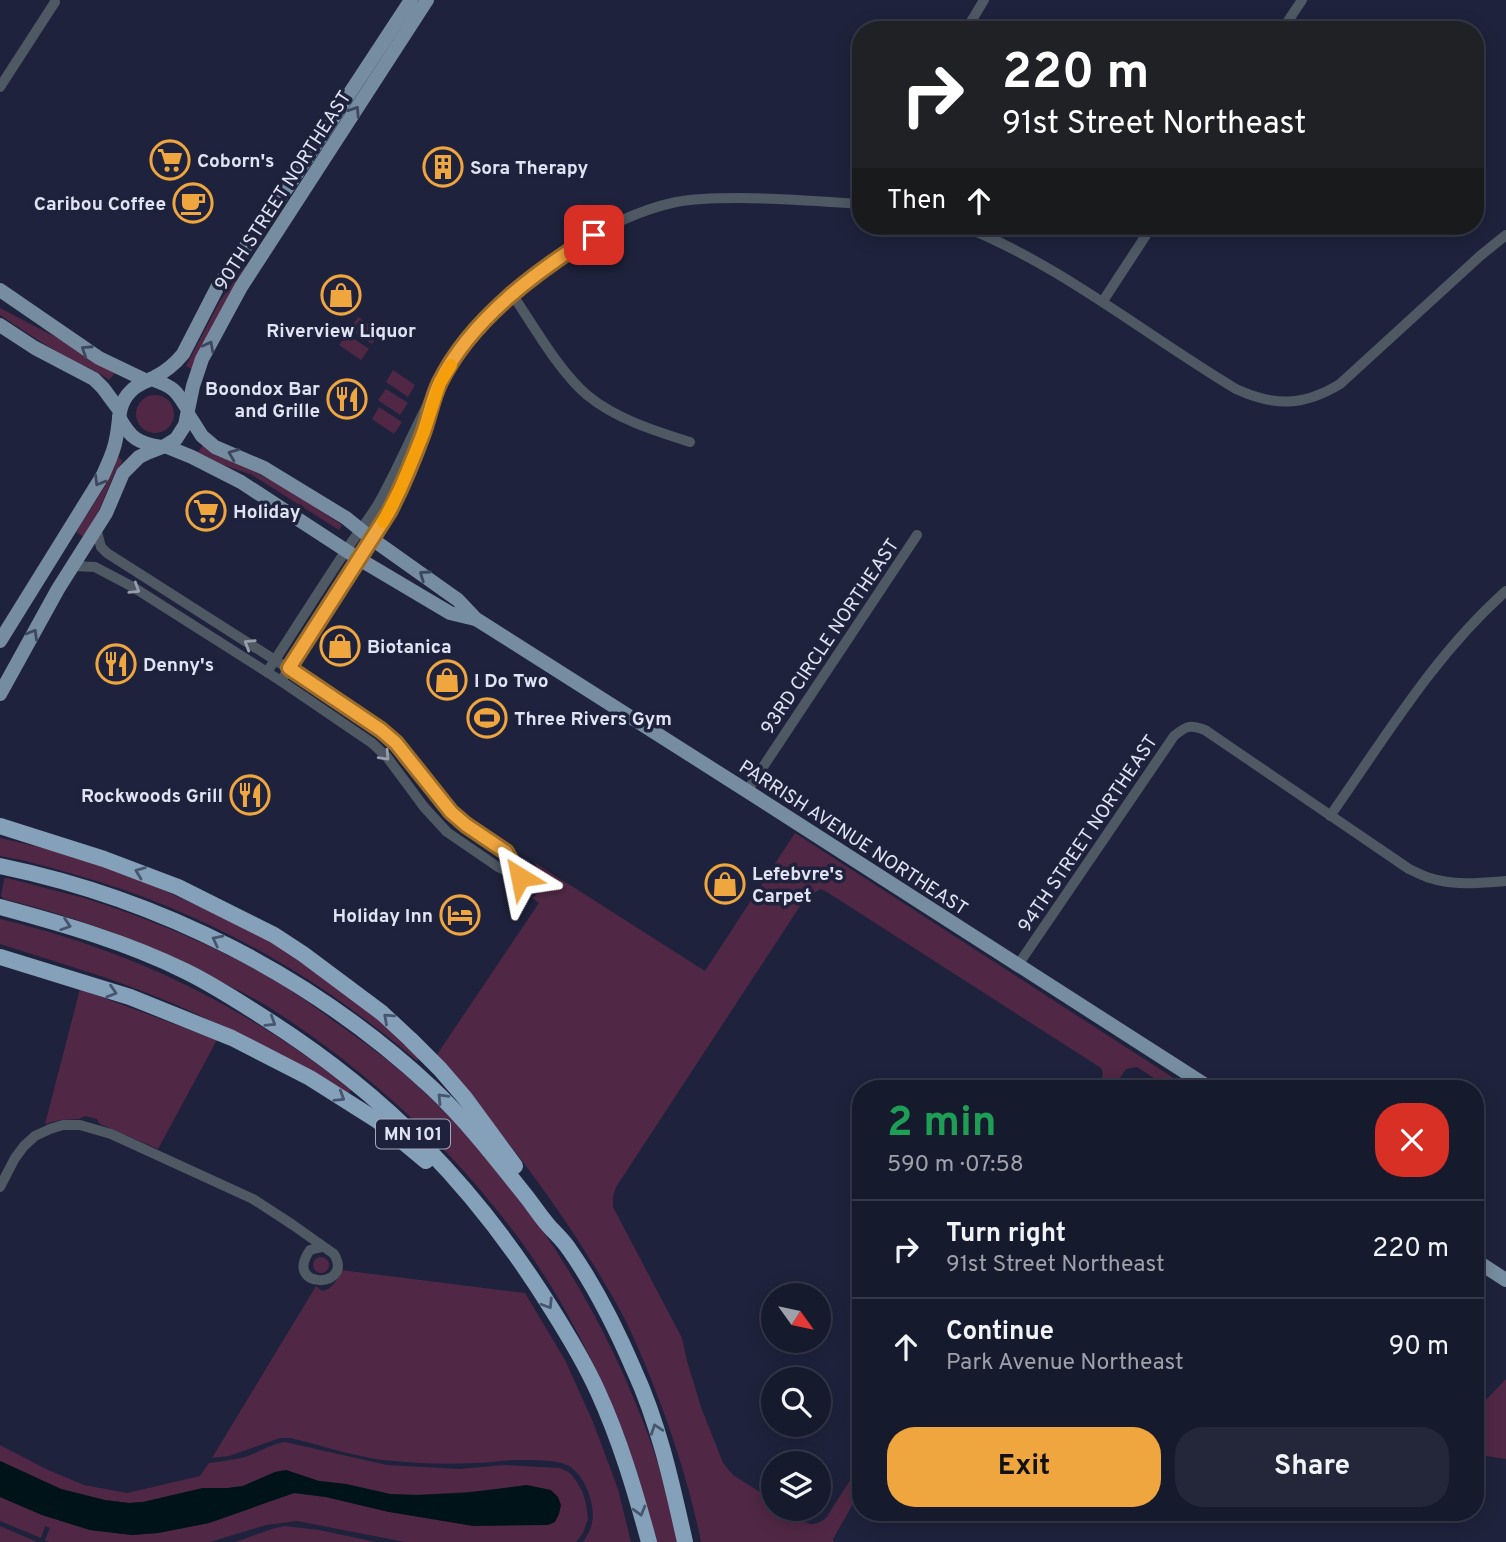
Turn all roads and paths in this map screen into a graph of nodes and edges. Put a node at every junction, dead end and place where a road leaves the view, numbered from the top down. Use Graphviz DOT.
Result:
graph roads {
  1 [pos="411,0"];
  2 [pos="427,0"];
  3 [pos="984,0"];
  4 [pos="1302,0"];
  5 [pos="55,2"];
  6 [pos="972,21"];
  7 [pos="1288,21"];
  8 [pos="0,87"];
  9 [pos="852,203"];
  10 [pos="983,235"];
  11 [pos="1146,235"];
  12 [pos="1506,235"];
  13 [pos="0,290"];
  14 [pos="512,294"];
  15 [pos="1103,301"];
  16 [pos="0,325"];
  17 [pos="149,380"];
  18 [pos="188,412"];
  19 [pos="120,414"];
  20 [pos="690,442"];
  21 [pos="164,447"];
  22 [pos="96,528"];
  23 [pos="366,534"];
  24 [pos="917,535"];
  25 [pos="346,550"];
  26 [pos="359,559"];
  27 [pos="73,566"];
  28 [pos="1506,591"];
  29 [pos="476,619"];
  30 [pos="0,641"];
  31 [pos="275,660"];
  32 [pos="289,668"];
  33 [pos="267,673"];
  34 [pos="281,681"];
  35 [pos="0,694"];
  36 [pos="747,791"];
  37 [pos="1330,816"];
  38 [pos="0,826"];
  39 [pos="0,835"];
  40 [pos="51,843"];
  41 [pos="0,866"];
  42 [pos="1506,881"];
  43 [pos="0,907"];
  44 [pos="2,959"];
  45 [pos="1018,965"];
  46 [pos="1198,1080"];
  47 [pos="0,1187"];
  48 [pos="549,1226"];
  49 [pos="322,1247"];
  50 [pos="1484,1266"];
  51 [pos="531,1276"];
  52 [pos="1506,1280"];
  53 [pos="649,1542"];
  54 [pos="685,1542"];
  1 -- 17 [label="main road, 90TH STREET NORTHEAST"];
  18 -- 2 [label="main road, 90TH STREET NORTHEAST, one-way"];
  3 -- 6 [label="street"];
  4 -- 7 [label="street"];
  5 -- 8 [label="street"];
  9 -- 14 [label="street"];
  10 -- 15 [label="street"];
  11 -- 15 [label="street"];
  12 -- 15 [label="street"];
  17 -- 13 [label="main road, one-way"];
  14 -- 20 [label="street"];
  14 -- 23 [label="street"];
  16 -- 19 [label="main road"];
  17 -- 18 [label="main road"];
  17 -- 19 [label="main road"];
  18 -- 21 [label="main road"];
  23 -- 18 [label="main road, PARRISH AVENUE NORTHEAST, one-way"];
  19 -- 21 [label="main road"];
  19 -- 30 [label="main road, one-way"];
  21 -- 22 [label="main road"];
  21 -- 25 [label="main road, PARRISH AVENUE NORTHEAST"];
  22 -- 27 [label="main road"];
  31 -- 22 [label="street, one-way"];
  23 -- 25 [label="street"];
  23 -- 26 [label="street"];
  29 -- 23 [label="main road, PARRISH AVENUE NORTHEAST, one-way"];
  24 -- 36 [label="street, 93RD CIRCLE NORTHEAST"];
  25 -- 26 [label="main road, PARRISH AVENUE NORTHEAST"];
  25 -- 31 [label="street"];
  26 -- 29 [label="main road, PARRISH AVENUE NORTHEAST"];
  26 -- 32 [label="street"];
  27 -- 33 [label="street, one-way"];
  35 -- 27 [label="main road, one-way"];
  28 -- 37 [label="street"];
  29 -- 36 [label="main road, PARRISH AVENUE NORTHEAST"];
  31 -- 32 [label="street"];
  31 -- 33 [label="street"];
  32 -- 34 [label="street"];
  34 -- 32 [label="street, one-way"];
  33 -- 34 [label="street"];
  36 -- 45 [label="main road, PARRISH AVENUE NORTHEAST"];
  37 -- 42 [label="street"];
  37 -- 45 [label="street, 94TH STREET NORTHEAST"];
  38 -- 40 [label="highway"];
  39 -- 40 [label="highway"];
  48 -- 40 [label="highway, one-way"];
  48 -- 41 [label="highway, MN 101, one-way"];
  43 -- 51 [label="highway, MN 101, one-way"];
  44 -- 51 [label="highway, one-way"];
  45 -- 46 [label="main road, PARRISH AVENUE NORTHEAST"];
  47 -- 49 [label="street"];
  54 -- 48 [label="highway, MN 101, one-way"];
  50 -- 52 [label="main road"];
  51 -- 53 [label="highway, MN 101, one-way"];
}
